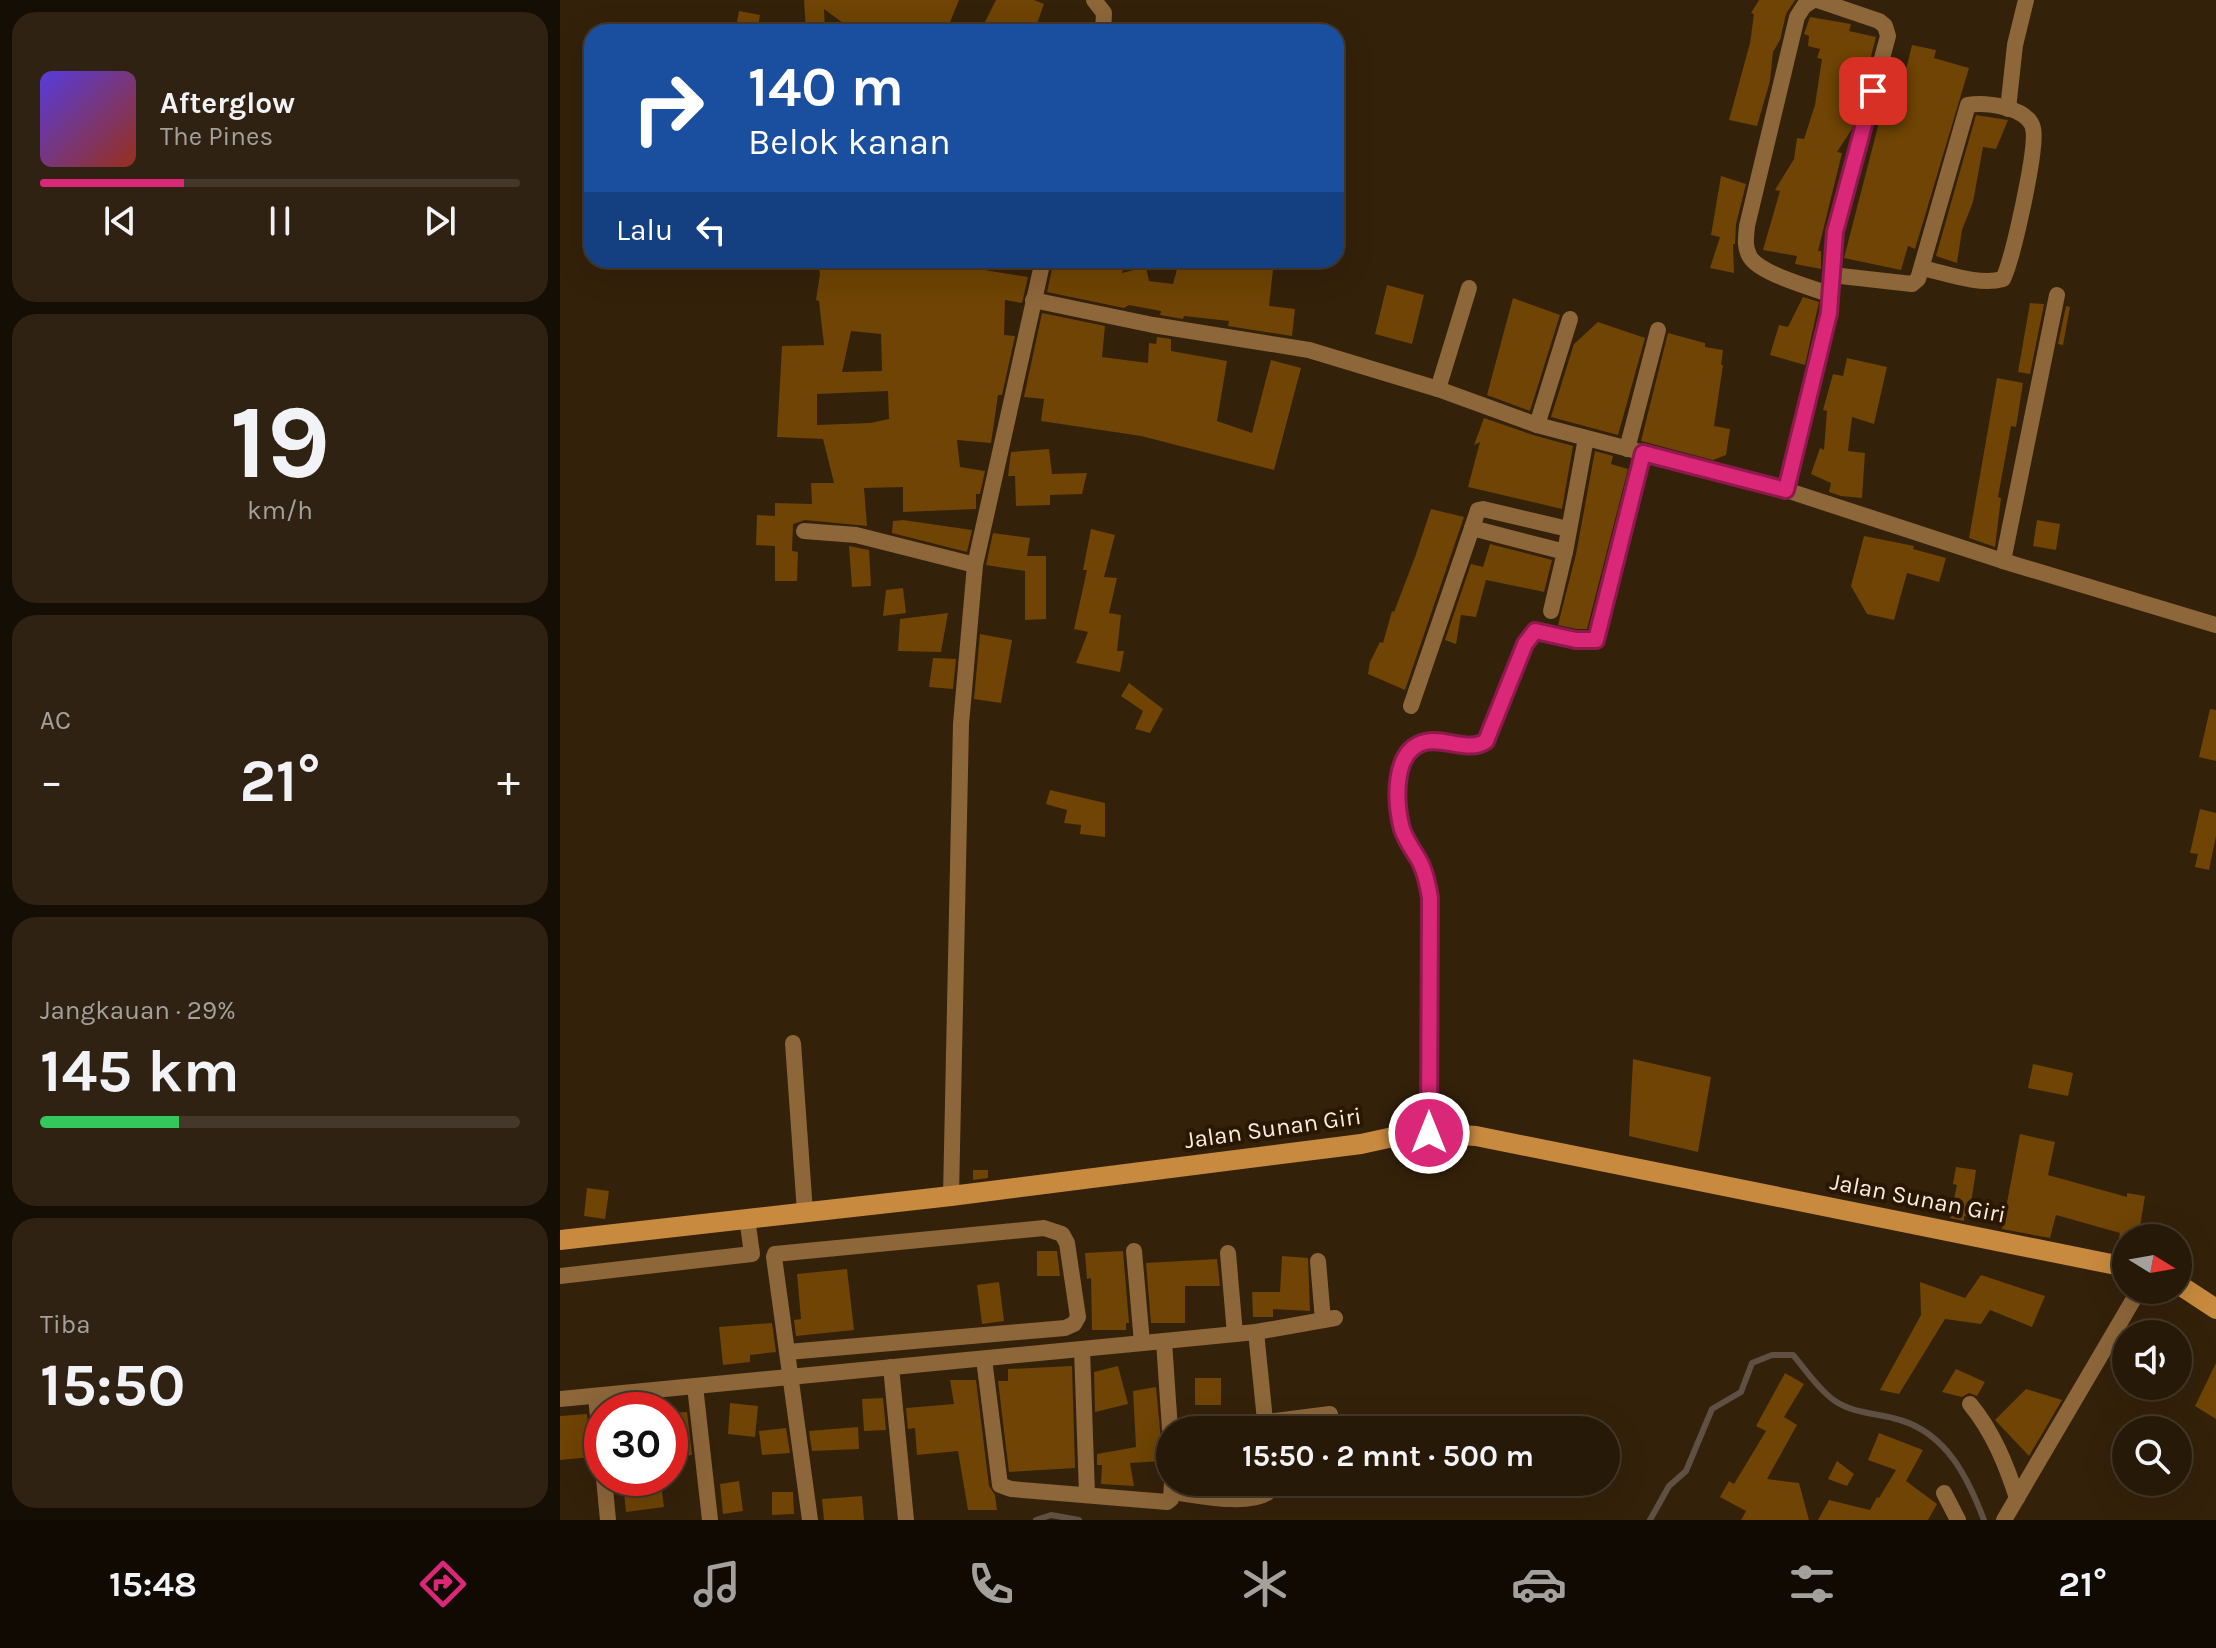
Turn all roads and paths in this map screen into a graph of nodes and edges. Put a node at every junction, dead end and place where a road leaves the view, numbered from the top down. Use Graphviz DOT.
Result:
graph roads {
  1 [pos="1094,0"];
  2 [pos="1815,0"];
  3 [pos="2026,0"];
  4 [pos="1103,24"];
  5 [pos="2008,109"];
  6 [pos="1041,268"];
  7 [pos="1922,268"];
  8 [pos="1832,275"];
  9 [pos="1469,288"];
  10 [pos="1831,295"];
  11 [pos="2057,295"];
  12 [pos="1033,300"];
  13 [pos="1570,319"];
  14 [pos="1658,330"];
  15 [pos="1438,389"];
  16 [pos="1537,425"];
  17 [pos="1586,438"];
  18 [pos="1635,451"];
  19 [pos="1786,490"];
  20 [pos="1472,528"];
  21 [pos="1568,529"];
  22 [pos="804,531"];
  23 [pos="1565,552"];
  24 [pos="2003,561"];
  25 [pos="975,565"];
  26 [pos="1551,611"];
  27 [pos="2216,625"];
  28 [pos="1411,706"];
  29 [pos="793,1043"];
  30 [pos="1429,1133"];
  31 [pos="951,1196"];
  32 [pos="805,1212"];
  33 [pos="747,1218"];
  34 [pos="560,1240"];
  35 [pos="1134,1251"];
  36 [pos="1228,1253"];
  37 [pos="1318,1261"];
  38 [pos="2112,1264"];
  39 [pos="560,1276"];
  40 [pos="2192,1293"];
  41 [pos="2131,1304"];
  42 [pos="2216,1309"];
  43 [pos="1256,1332"];
  44 [pos="1235,1334"];
  45 [pos="1164,1341"];
  46 [pos="1142,1343"];
  47 [pos="1082,1349"];
  48 [pos="788,1352"];
  49 [pos="984,1359"];
  50 [pos="891,1367"];
  51 [pos="792,1377"];
  52 [pos="695,1386"];
  53 [pos="636,1392"];
  54 [pos="584,1397"];
  55 [pos="560,1399"];
  56 [pos="1970,1404"];
  57 [pos="1330,1414"];
  58 [pos="1169,1416"];
  59 [pos="1265,1416"];
  60 [pos="1319,1416"];
  61 [pos="1944,1493"];
  62 [pos="1087,1494"];
  63 [pos="606,1496"];
  64 [pos="1171,1496"];
  65 [pos="1209,1496"];
  66 [pos="1257,1496"];
  67 [pos="2017,1498"];
  68 [pos="608,1520"];
  69 [pos="710,1520"];
  70 [pos="810,1520"];
  71 [pos="906,1520"];
  72 [pos="1958,1520"];
  73 [pos="2004,1520"];
  1 -- 4 [label="street"];
  2 -- 8 [label="street"];
  2 -- 10 [label="street"];
  3 -- 5 [label="street"];
  5 -- 7 [label="street"];
  5 -- 7 [label="street"];
  6 -- 12 [label="street"];
  7 -- 8 [label="street"];
  8 -- 10 [label="street"];
  9 -- 15 [label="street"];
  10 -- 19 [label="street"];
  11 -- 24 [label="street"];
  12 -- 15 [label="street"];
  12 -- 25 [label="street"];
  13 -- 16 [label="street"];
  14 -- 18 [label="street"];
  15 -- 16 [label="street"];
  16 -- 17 [label="street"];
  17 -- 18 [label="street"];
  17 -- 21 [label="street"];
  18 -- 19 [label="street"];
  18 -- 30 [label="street"];
  19 -- 24 [label="street"];
  20 -- 21 [label="street"];
  20 -- 23 [label="street"];
  20 -- 28 [label="street"];
  21 -- 23 [label="street"];
  22 -- 25 [label="street"];
  23 -- 26 [label="street"];
  24 -- 27 [label="street"];
  25 -- 31 [label="street"];
  29 -- 32 [label="street"];
  30 -- 31 [label="street, Jalan Sunan Giri"];
  30 -- 38 [label="street, Jalan Sunan Giri"];
  31 -- 32 [label="street, Jalan Sunan Giri"];
  32 -- 33 [label="street, Jalan Sunan Giri"];
  33 -- 34 [label="street, Jalan Sunan Giri"];
  33 -- 39 [label="street"];
  35 -- 46 [label="street"];
  36 -- 44 [label="street"];
  37 -- 43 [label="street"];
  40 -- 42 [label="street"];
  41 -- 67 [label="street"];
  43 -- 44 [label="street"];
  43 -- 59 [label="street"];
  44 -- 45 [label="street"];
  45 -- 46 [label="street"];
  45 -- 58 [label="street"];
  46 -- 47 [label="street"];
  47 -- 49 [label="street"];
  47 -- 62 [label="street"];
  48 -- 48 [label="street"];
  48 -- 51 [label="street"];
  49 -- 50 [label="street"];
  49 -- 62 [label="street"];
  50 -- 51 [label="street"];
  50 -- 71 [label="street"];
  51 -- 52 [label="street"];
  51 -- 70 [label="street"];
  52 -- 53 [label="street"];
  52 -- 69 [label="street"];
  54 -- 55 [label="street"];
  56 -- 67 [label="street"];
  57 -- 60 [label="street"];
  61 -- 72 [label="street"];
  62 -- 64 [label="street"];
  63 -- 68 [label="street"];
  65 -- 66 [label="street"];
  67 -- 73 [label="street"];
}
